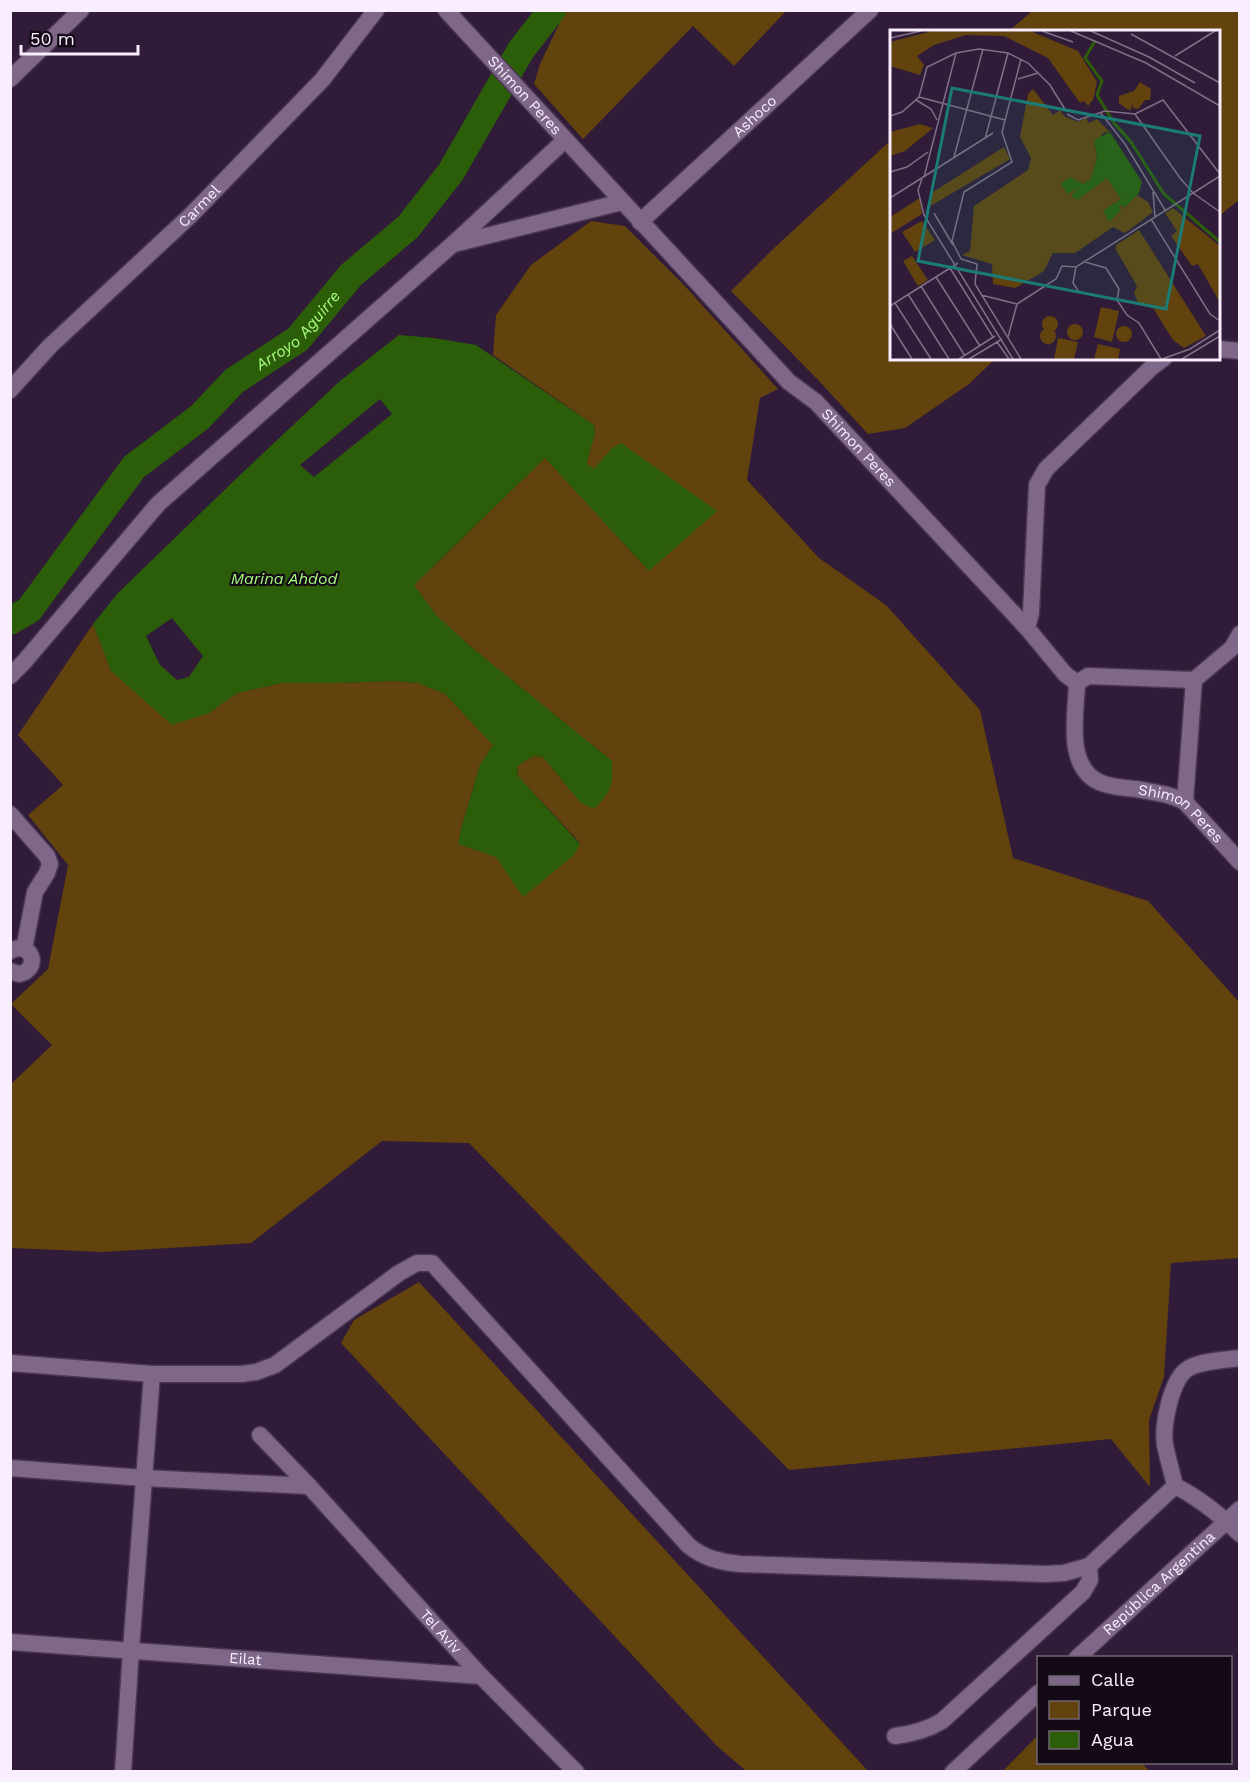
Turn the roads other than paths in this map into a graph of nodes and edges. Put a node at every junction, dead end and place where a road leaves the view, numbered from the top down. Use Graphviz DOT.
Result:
graph roads {
  1 [pos="81,10"];
  2 [pos="376,10"];
  3 [pos="446,10"];
  4 [pos="870,10"];
  5 [pos="10,80"];
  6 [pos="565,140"];
  7 [pos="622,202"];
  8 [pos="640,222"];
  9 [pos="453,244"];
  10 [pos="1220,349"];
  11 [pos="1239,351"];
  12 [pos="1161,360"];
  13 [pos="10,390"];
  14 [pos="1027,628"];
  15 [pos="1239,634"];
  16 [pos="10,676"];
  17 [pos="1194,680"];
  18 [pos="1077,683"];
  19 [pos="1185,802"];
  20 [pos="10,814"];
  21 [pos="1239,862"];
  22 [pos="17,950"];
  23 [pos="10,971"];
  24 [pos="1239,1358"];
  25 [pos="10,1363"];
  26 [pos="152,1374"];
  27 [pos="260,1435"];
  28 [pos="10,1468"];
  29 [pos="144,1478"];
  30 [pos="309,1486"];
  31 [pos="1175,1486"];
  32 [pos="1239,1509"];
  33 [pos="1226,1521"];
  34 [pos="1239,1534"];
  35 [pos="1089,1566"];
  36 [pos="10,1642"];
  37 [pos="131,1650"];
  38 [pos="1079,1656"];
  39 [pos="481,1676"];
  40 [pos="1037,1694"];
  41 [pos="895,1736"];
  42 [pos="123,1772"];
  43 [pos="576,1772"];
  44 [pos="953,1772"];
  1 -- 5 [label="street"];
  2 -- 13 [label="street, Carmel"];
  3 -- 6 [label="street, Shimon Peres"];
  4 -- 8 [label="street, Ashoco"];
  6 -- 7 [label="street, Shimon Peres"];
  6 -- 9 [label="street"];
  7 -- 8 [label="street, Shimon Peres"];
  7 -- 9 [label="street"];
  8 -- 14 [label="street, Shimon Peres"];
  9 -- 16 [label="street"];
  10 -- 11 [label="street"];
  12 -- 14 [label="street"];
  14 -- 18 [label="street, Shimon Peres"];
  15 -- 17 [label="street"];
  17 -- 18 [label="street"];
  17 -- 19 [label="street"];
  18 -- 19 [label="street, Shimon Peres"];
  19 -- 21 [label="street, Shimon Peres"];
  20 -- 22 [label="street"];
  22 -- 23 [label="street"];
  24 -- 31 [label="street"];
  25 -- 26 [label="street"];
  26 -- 29 [label="street"];
  26 -- 35 [label="street"];
  27 -- 30 [label="street, Tel Aviv"];
  28 -- 29 [label="street"];
  29 -- 30 [label="street"];
  29 -- 37 [label="street"];
  30 -- 39 [label="street, Tel Aviv"];
  31 -- 33 [label="street"];
  31 -- 35 [label="street"];
  32 -- 33 [label="street, República Argentina"];
  33 -- 34 [label="street"];
  33 -- 38 [label="street, República Argentina"];
  35 -- 41 [label="street"];
  36 -- 37 [label="street, Eilat"];
  37 -- 39 [label="street, Eilat"];
  37 -- 42 [label="street"];
  39 -- 43 [label="street, Tel Aviv"];
  40 -- 44 [label="street"];
}
